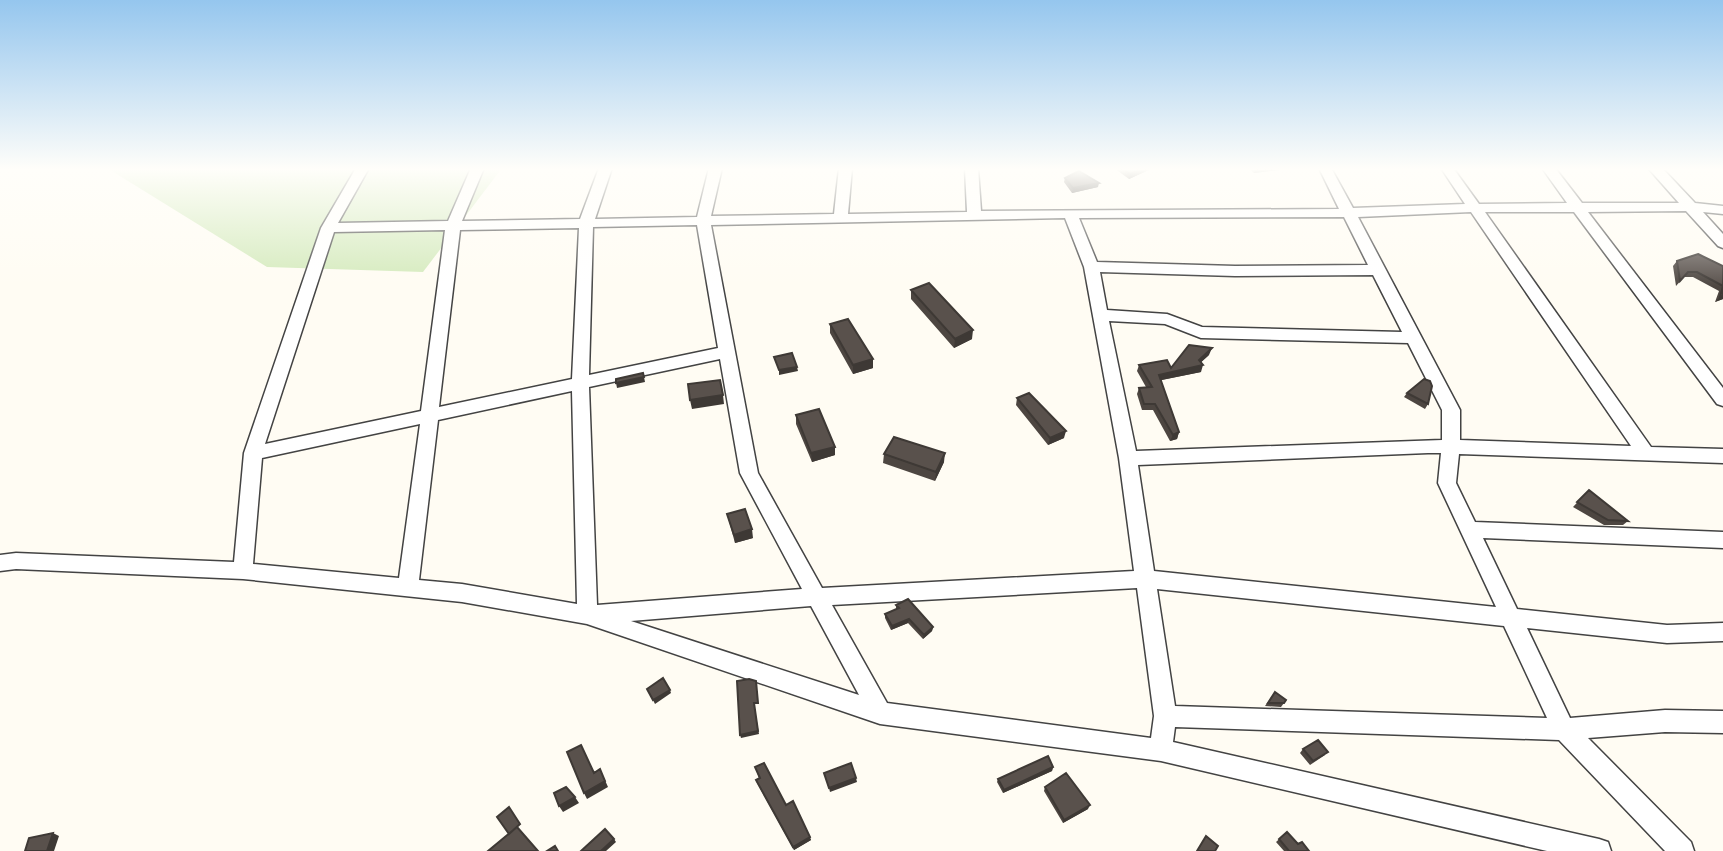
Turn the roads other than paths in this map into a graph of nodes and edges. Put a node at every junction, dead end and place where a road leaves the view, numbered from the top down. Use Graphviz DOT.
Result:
graph roads {
  1 [pos="1577,207"];
  2 [pos="1690,207"];
  3 [pos="339,208"];
  4 [pos="461,208"];
  5 [pos="591,208"];
  6 [pos="706,208"];
  7 [pos="842,208"];
  8 [pos="973,208"];
  9 [pos="1344,208"];
  10 [pos="1477,208"];
  11 [pos="1506,208"];
  12 [pos="1702,208"];
  13 [pos="1723,209"];
  14 [pos="1347,213"];
  15 [pos="1070,215"];
  16 [pos="974,216"];
  17 [pos="841,219"];
  18 [pos="703,221"];
  19 [pos="586,223"];
  20 [pos="453,226"];
  21 [pos="328,228"];
  22 [pos="1723,243"];
  23 [pos="1091,267"];
  24 [pos="1378,270"];
  25 [pos="1101,316"];
  26 [pos="1414,338"];
  27 [pos="727,352"];
  28 [pos="581,383"];
  29 [pos="1723,400"];
  30 [pos="429,415"];
  31 [pos="1451,447"];
  32 [pos="253,453"];
  33 [pos="1646,454"];
  34 [pos="1723,457"];
  35 [pos="1128,458"];
  36 [pos="1469,530"];
  37 [pos="1723,540"];
  38 [pos="0,563"];
  39 [pos="243,571"];
  40 [pos="1145,579"];
  41 [pos="408,588"];
  42 [pos="817,597"];
  43 [pos="587,615"];
  44 [pos="1511,618"];
  45 [pos="1723,632"];
  46 [pos="880,713"];
  47 [pos="1165,716"];
  48 [pos="1723,722"];
  49 [pos="1564,729"];
  50 [pos="1161,750"];
  51 [pos="1599,851"];
  52 [pos="1682,851"];
  1 -- 29 [label="street"];
  2 -- 22 [label="street"];
  3 -- 21 [label="street"];
  4 -- 20 [label="street"];
  5 -- 19 [label="street"];
  6 -- 18 [label="street"];
  7 -- 17 [label="street"];
  8 -- 16 [label="street"];
  9 -- 14 [label="street"];
  10 -- 11 [label="street"];
  10 -- 14 [label="street"];
  10 -- 33 [label="street"];
  12 -- 13 [label="street"];
  14 -- 15 [label="street"];
  14 -- 24 [label="street"];
  15 -- 16 [label="street"];
  15 -- 23 [label="street"];
  16 -- 17 [label="street"];
  17 -- 18 [label="street"];
  18 -- 19 [label="street"];
  18 -- 27 [label="street"];
  19 -- 20 [label="street"];
  19 -- 28 [label="street"];
  20 -- 21 [label="street"];
  20 -- 30 [label="street"];
  21 -- 32 [label="street"];
  23 -- 24 [label="street"];
  23 -- 25 [label="street"];
  24 -- 26 [label="street"];
  25 -- 26 [label="street"];
  25 -- 35 [label="street"];
  26 -- 31 [label="street"];
  27 -- 28 [label="street"];
  27 -- 42 [label="street"];
  28 -- 30 [label="street"];
  28 -- 43 [label="street"];
  30 -- 32 [label="street"];
  30 -- 41 [label="street"];
  31 -- 33 [label="street"];
  31 -- 35 [label="street"];
  31 -- 36 [label="street"];
  32 -- 39 [label="street"];
  33 -- 34 [label="street"];
  35 -- 40 [label="street"];
  36 -- 37 [label="street"];
  36 -- 44 [label="street"];
  38 -- 39 [label="street"];
  39 -- 41 [label="street"];
  40 -- 42 [label="street"];
  40 -- 44 [label="street"];
  40 -- 47 [label="street"];
  41 -- 43 [label="street"];
  42 -- 43 [label="street"];
  42 -- 46 [label="street"];
  43 -- 46 [label="street"];
  44 -- 45 [label="street"];
  44 -- 49 [label="street"];
  46 -- 50 [label="street"];
  47 -- 49 [label="street"];
  47 -- 50 [label="street"];
  48 -- 49 [label="street"];
  49 -- 52 [label="street"];
  50 -- 51 [label="street"];
}
